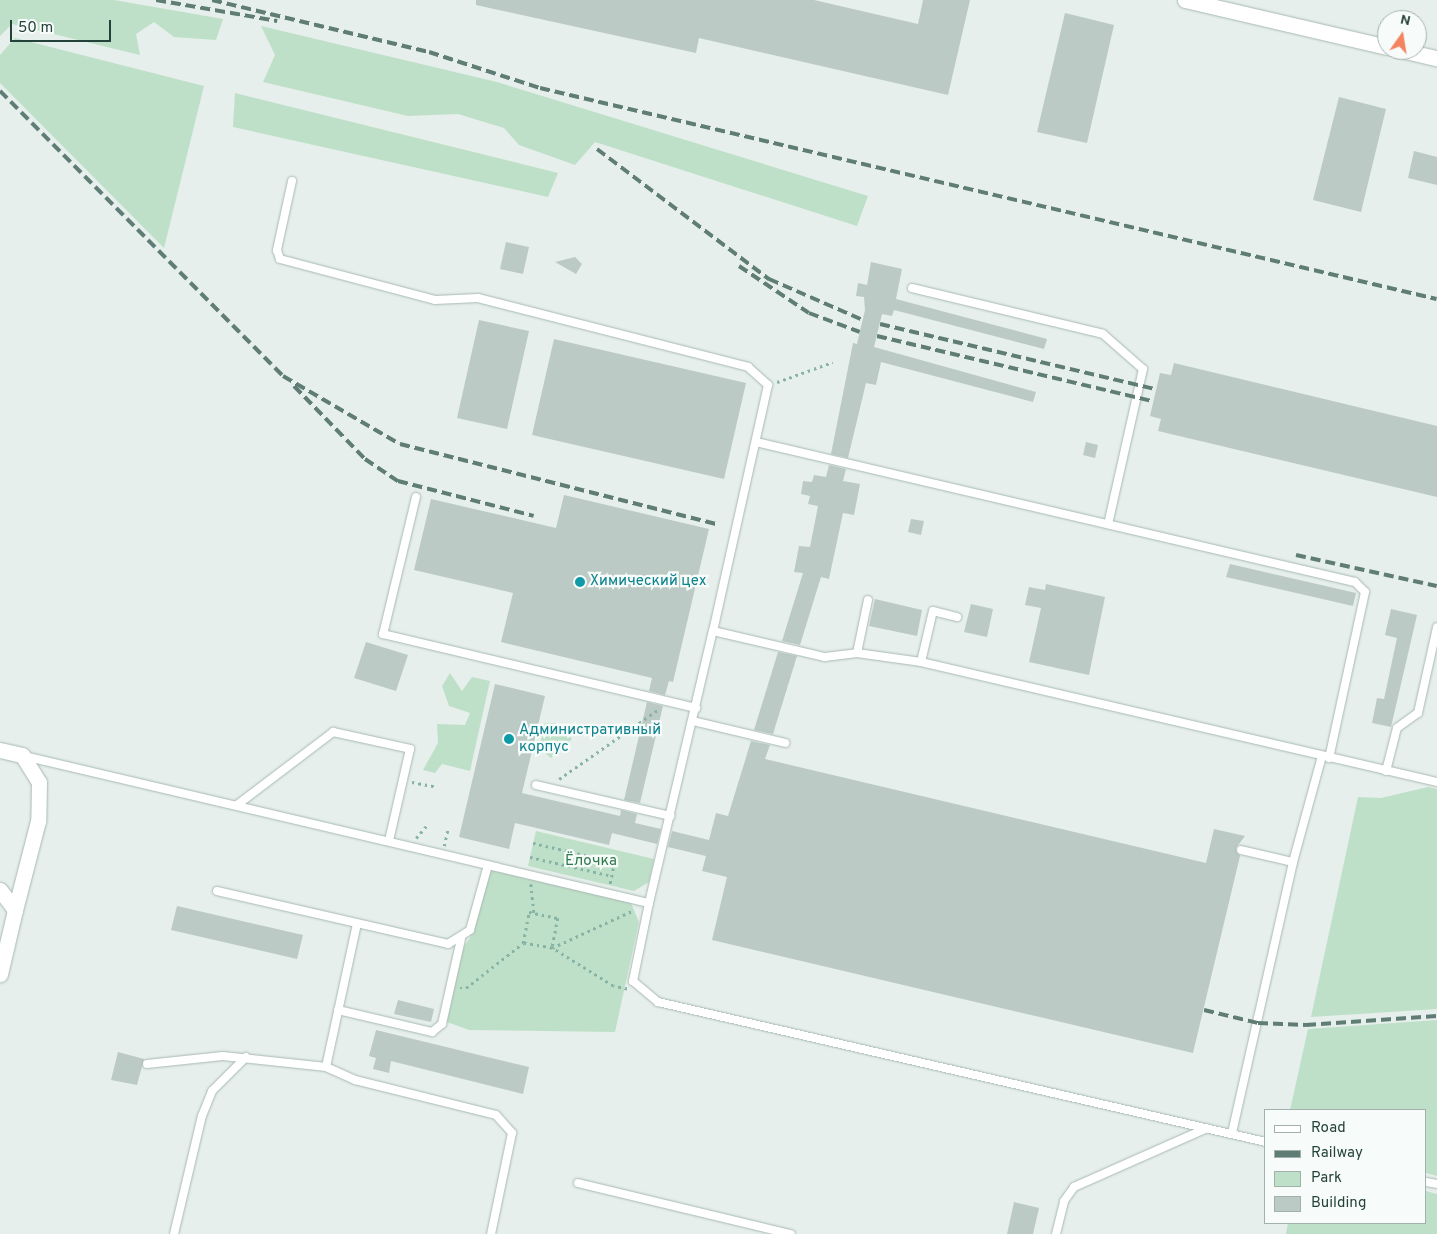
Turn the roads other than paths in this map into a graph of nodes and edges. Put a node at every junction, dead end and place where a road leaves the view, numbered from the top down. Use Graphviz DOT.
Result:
graph roads {
  1 [pos="1186,0"];
  2 [pos="1377,45"];
  3 [pos="292,181"];
  4 [pos="912,288"];
  5 [pos="756,442"];
  6 [pos="416,497"];
  7 [pos="1108,524"];
  8 [pos="868,600"];
  9 [pos="957,617"];
  10 [pos="1437,627"];
  11 [pos="713,630"];
  12 [pos="857,652"];
  13 [pos="921,662"];
  14 [pos="696,708"];
  15 [pos="693,721"];
  16 [pos="785,743"];
  17 [pos="0,750"];
  18 [pos="22,755"];
  19 [pos="1325,757"];
  20 [pos="1386,771"];
  21 [pos="1437,782"];
  22 [pos="536,785"];
  23 [pos="237,805"];
  24 [pos="670,816"];
  25 [pos="389,841"];
  26 [pos="1241,850"];
  27 [pos="1292,862"];
  28 [pos="488,865"];
  29 [pos="0,890"];
  30 [pos="217,890"];
  31 [pos="649,903"];
  32 [pos="15,910"];
  33 [pos="357,924"];
  34 [pos="461,939"];
  35 [pos="0,974"];
  36 [pos="338,1010"];
  37 [pos="246,1057"];
  38 [pos="147,1064"];
  39 [pos="326,1067"];
  40 [pos="1207,1128"];
  41 [pos="1232,1133"];
  42 [pos="1264,1141"];
  43 [pos="578,1183"];
  44 [pos="174,1234"];
  45 [pos="490,1234"];
  46 [pos="791,1234"];
  47 [pos="1056,1234"];
  1 -- 2 [label="street"];
  3 -- 5 [label="lane"];
  4 -- 7 [label="lane"];
  5 -- 7 [label="lane"];
  5 -- 11 [label="lane"];
  6 -- 14 [label="lane"];
  7 -- 19 [label="lane"];
  8 -- 12 [label="lane"];
  9 -- 13 [label="lane"];
  10 -- 20 [label="lane"];
  11 -- 12 [label="lane"];
  11 -- 14 [label="lane"];
  12 -- 13 [label="lane"];
  13 -- 19 [label="lane"];
  14 -- 15 [label="lane"];
  15 -- 16 [label="lane"];
  15 -- 24 [label="lane"];
  17 -- 18 [label="street"];
  18 -- 23 [label="lane"];
  18 -- 32 [label="street"];
  19 -- 20 [label="lane"];
  19 -- 27 [label="lane"];
  20 -- 21 [label="lane"];
  22 -- 24 [label="lane"];
  23 -- 25 [label="lane"];
  23 -- 25 [label="lane"];
  24 -- 31 [label="lane"];
  25 -- 28 [label="lane"];
  26 -- 27 [label="lane"];
  27 -- 41 [label="lane"];
  28 -- 31 [label="lane"];
  28 -- 34 [label="lane"];
  29 -- 32 [label="street"];
  30 -- 33 [label="lane"];
  31 -- 40 [label="lane"];
  32 -- 35 [label="street"];
  33 -- 34 [label="lane"];
  33 -- 36 [label="lane"];
  34 -- 36 [label="lane"];
  36 -- 39 [label="lane"];
  37 -- 38 [label="lane"];
  37 -- 39 [label="lane"];
  37 -- 44 [label="lane"];
  39 -- 45 [label="lane"];
  40 -- 41 [label="lane"];
  40 -- 47 [label="lane"];
  41 -- 42 [label="lane"];
  43 -- 46 [label="lane"];
}
